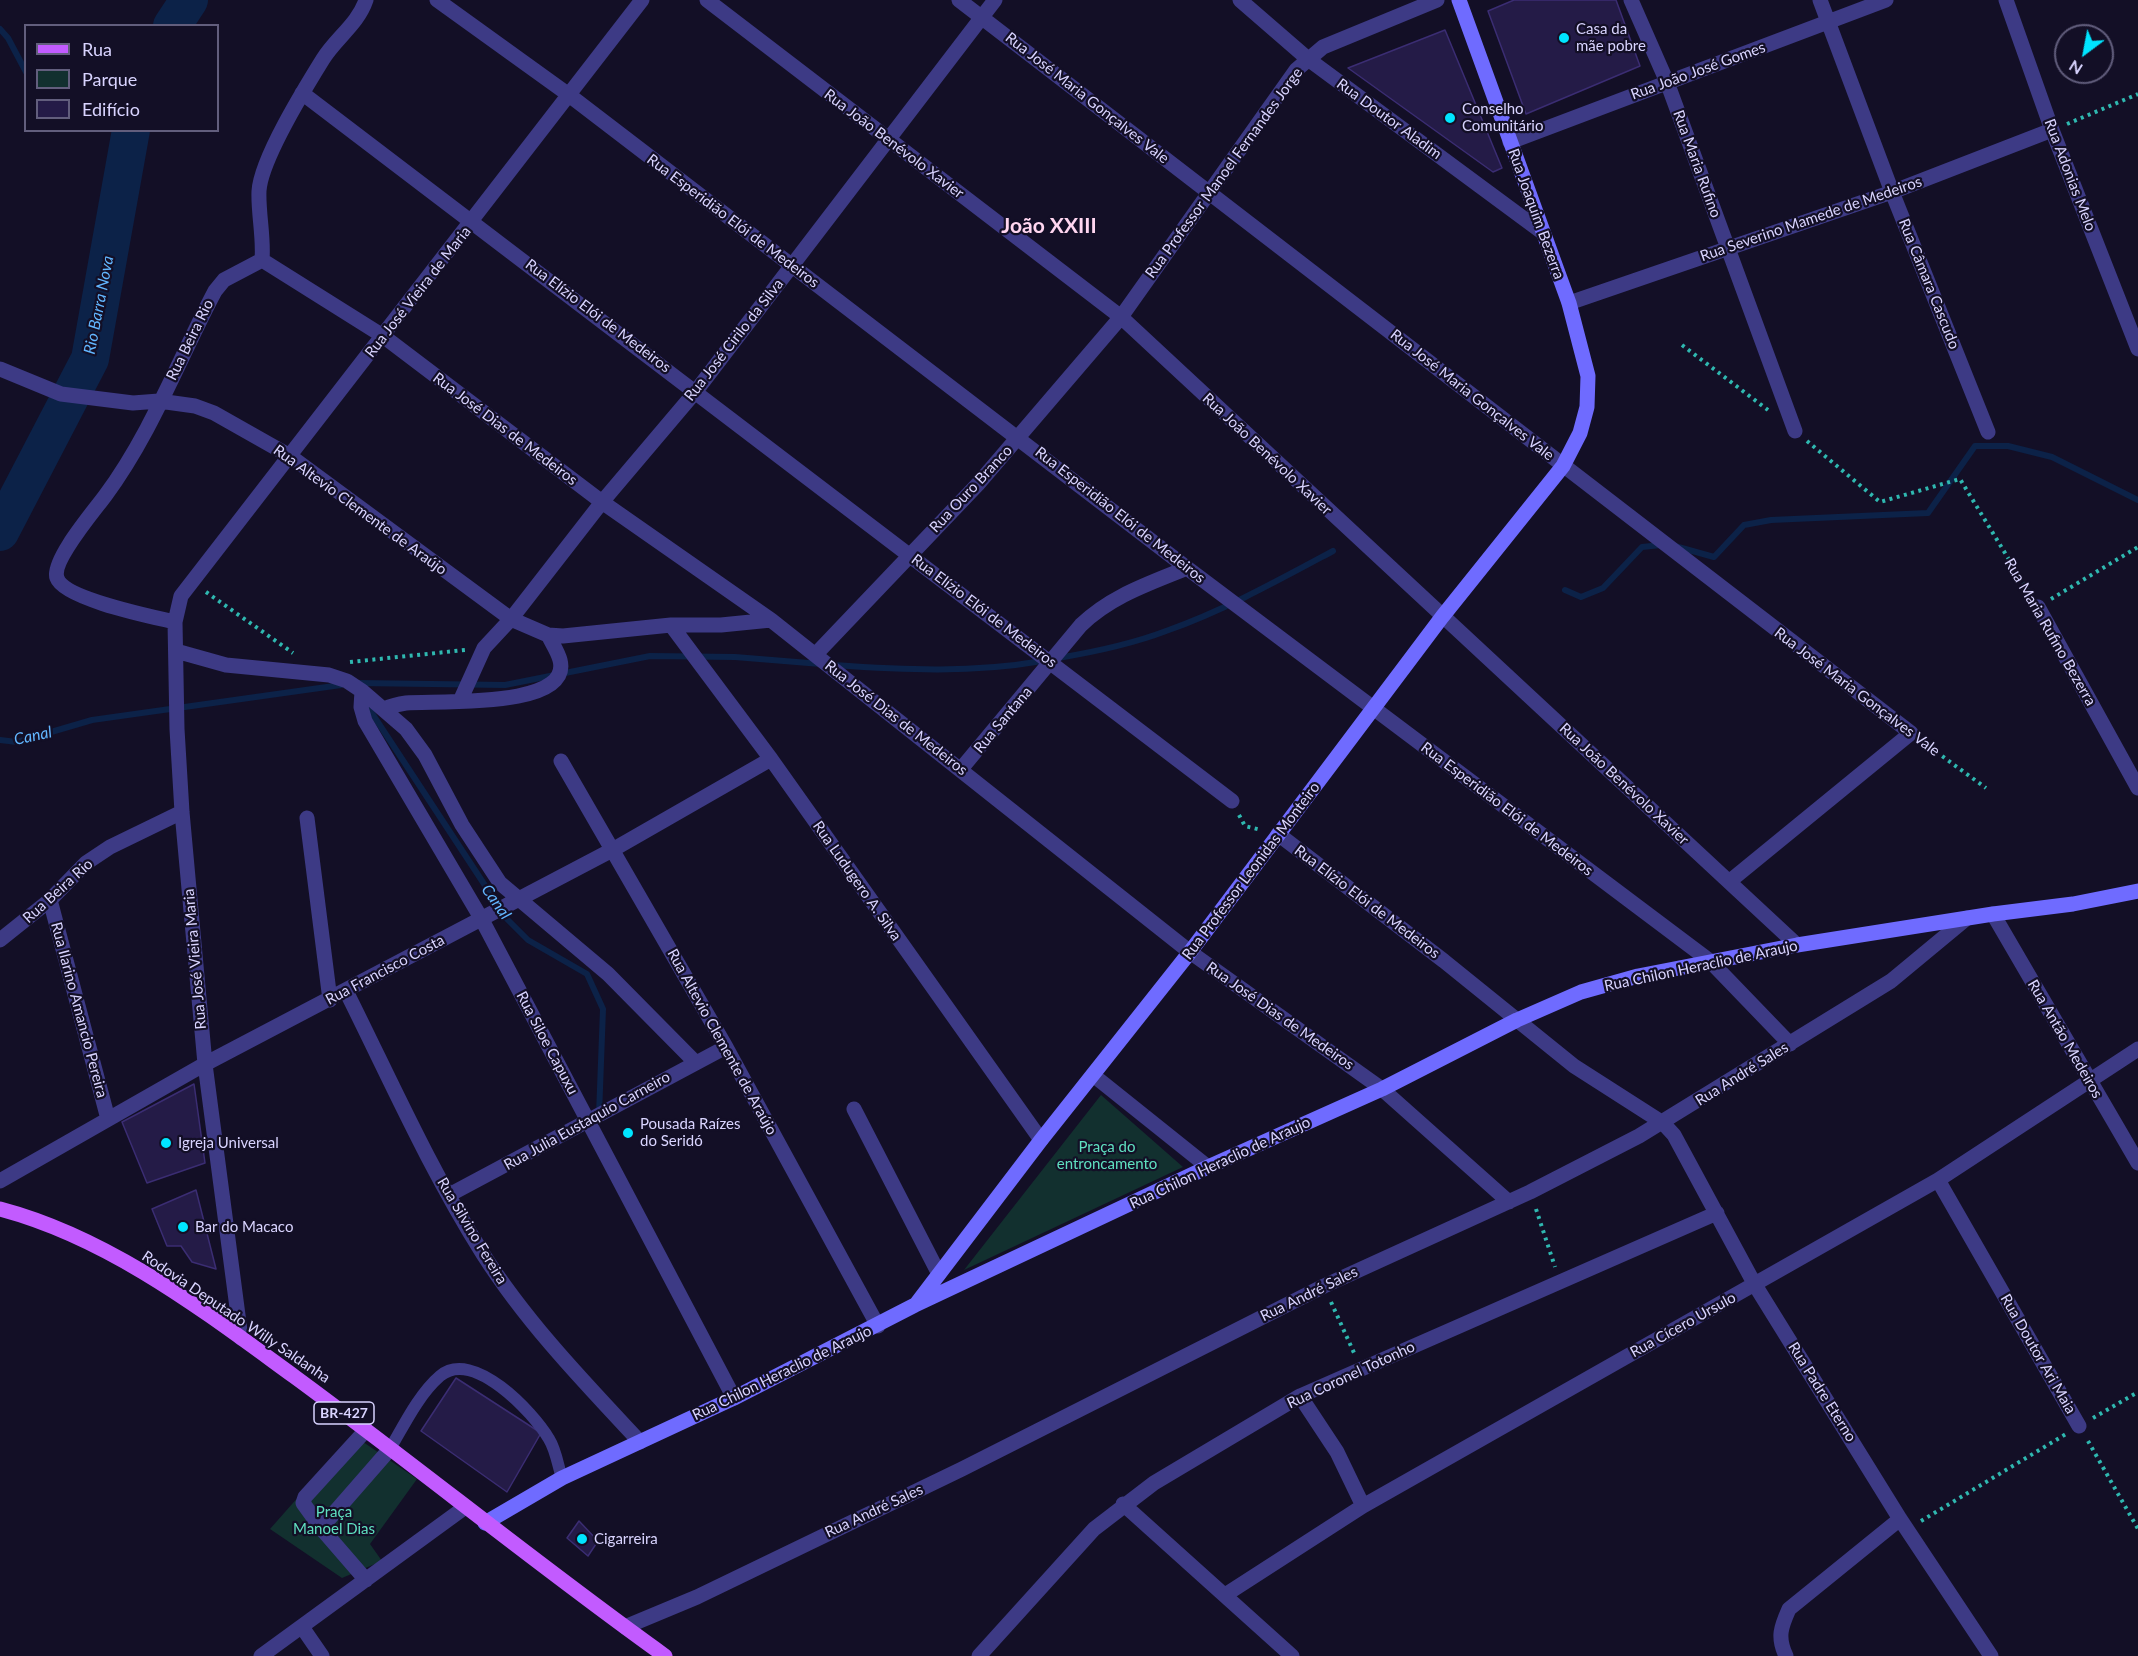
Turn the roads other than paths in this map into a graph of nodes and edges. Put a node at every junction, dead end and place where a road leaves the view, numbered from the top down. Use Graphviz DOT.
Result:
graph roads {
  1 [pos="366,0"];
  2 [pos="437,0"];
  3 [pos="642,0"];
  4 [pos="707,0"];
  5 [pos="959,0"];
  6 [pos="995,0"];
  7 [pos="1240,0"];
  8 [pos="1437,0"];
  9 [pos="1459,0"];
  10 [pos="1631,0"];
  11 [pos="1820,0"];
  12 [pos="1886,0"];
  13 [pos="2006,0"];
  14 [pos="1249,5"];
  15 [pos="982,18"];
  16 [pos="1829,22"];
  17 [pos="1308,59"];
  18 [pos="1667,82"];
  19 [pos="302,93"];
  20 [pos="568,95"];
  21 [pos="2052,130"];
  22 [pos="887,139"];
  23 [pos="1510,142"];
  24 [pos="1208,191"];
  25 [pos="1892,192"];
  26 [pos="472,221"];
  27 [pos="1542,231"];
  28 [pos="1728,248"];
  29 [pos="262,260"];
  30 [pos="791,265"];
  31 [pos="1569,303"];
  32 [pos="1121,317"];
  33 [pos="383,336"];
  34 [pos="2138,349"];
  35 [pos="0,369"];
  36 [pos="696,391"];
  37 [pos="159,401"];
  38 [pos="1796,431"];
  39 [pos="1988,432"];
  40 [pos="1580,433"];
  41 [pos="1019,437"];
  42 [pos="290,456"];
  43 [pos="1563,466"];
  44 [pos="602,502"];
  45 [pos="909,554"];
  46 [pos="1187,568"];
  47 [pos="192,582"];
  48 [pos="2038,608"];
  49 [pos="1442,617"];
  50 [pos="511,619"];
  51 [pos="771,620"];
  52 [pos="176,622"];
  53 [pos="671,625"];
  54 [pos="548,635"];
  55 [pos="176,651"];
  56 [pos="815,655"];
  57 [pos="1052,662"];
  58 [pos="362,691"];
  59 [pos="460,701"];
  60 [pos="384,709"];
  61 [pos="1374,709"];
  62 [pos="771,759"];
  63 [pos="561,761"];
  64 [pos="961,769"];
  65 [pos="2138,788"];
  66 [pos="1232,801"];
  67 [pos="182,812"];
  68 [pos="307,818"];
  69 [pos="1278,834"];
  70 [pos="614,849"];
  71 [pos="1730,881"];
  72 [pos="2138,891"];
  73 [pos="516,899"];
  74 [pos="50,900"];
  75 [pos="1993,914"];
  76 [pos="481,918"];
  77 [pos="1967,918"];
  78 [pos="0,940"];
  79 [pos="1797,945"];
  80 [pos="1190,952"];
  81 [pos="1710,961"];
  82 [pos="346,991"];
  83 [pos="330,1000"];
  84 [pos="1517,1020"];
  85 [pos="1790,1044"];
  86 [pos="726,1047"];
  87 [pos="2138,1049"];
  88 [pos="695,1062"];
  89 [pos="205,1064"];
  90 [pos="1093,1075"];
  91 [pos="2090,1082"];
  92 [pos="1382,1089"];
  93 [pos="854,1108"];
  94 [pos="108,1119"];
  95 [pos="589,1122"];
  96 [pos="1663,1123"];
  97 [pos="1041,1140"];
  98 [pos="2138,1163"];
  99 [pos="1208,1167"];
  100 [pos="1938,1180"];
  101 [pos="0,1181"];
  102 [pos="448,1195"];
  103 [pos="1509,1202"];
  104 [pos="0,1209"];
  105 [pos="1717,1213"];
  106 [pos="939,1274"];
  107 [pos="1755,1285"];
  108 [pos="915,1305"];
  109 [pos="878,1326"];
  110 [pos="241,1338"];
  111 [pos="1300,1396"];
  112 [pos="734,1398"];
  113 [pos="2079,1426"];
  114 [pos="366,1430"];
  115 [pos="640,1442"];
  116 [pos="390,1449"];
  117 [pos="562,1478"];
  118 [pos="1123,1504"];
  119 [pos="1363,1506"];
  120 [pos="464,1508"];
  121 [pos="485,1523"];
  122 [pos="1904,1524"];
  123 [pos="321,1528"];
  124 [pos="366,1580"];
  125 [pos="1226,1595"];
  126 [pos="302,1627"];
  127 [pos="625,1627"];
  128 [pos="261,1656"];
  129 [pos="322,1656"];
  130 [pos="665,1656"];
  131 [pos="979,1656"];
  132 [pos="1292,1656"];
  133 [pos="1786,1656"];
  134 [pos="1991,1656"];
  1 -- 19 [label="street"];
  2 -- 20 [label="street, Rua Esperidião Elói de Medeiros"];
  3 -- 20 [label="street, Rua José Vieira de Maria"];
  4 -- 22 [label="street, Rua João Benévolo Xavier"];
  5 -- 15 [label="street, Rua José Maria Gonçalves Vale"];
  6 -- 15 [label="street, Rua José Cirilo da Silva"];
  7 -- 14 [label="street, Rua Doutor Aladim"];
  8 -- 17 [label="street, Rua Professor Manoel Fernandes Jorge"];
  9 -- 23 [label="main road, Rua Joaquim Bezerra"];
  10 -- 18 [label="street, Rua Maria Rufino"];
  11 -- 16 [label="street, Rua Câmara Cascudo"];
  12 -- 16 [label="street, Rua João José Gomes"];
  13 -- 21 [label="street, Rua Adonias Melo"];
  14 -- 17 [label="street, Rua Doutor Aladim"];
  15 -- 22 [label="street, Rua José Cirilo da Silva"];
  15 -- 24 [label="street, Rua José Maria Gonçalves Vale"];
  16 -- 18 [label="street, Rua João José Gomes"];
  16 -- 25 [label="street, Rua Câmara Cascudo"];
  17 -- 24 [label="street, Rua Professor Manoel Fernandes Jorge"];
  17 -- 27 [label="street, Rua Doutor Aladim"];
  18 -- 23 [label="street, Rua João José Gomes"];
  18 -- 28 [label="street, Rua Maria Rufino"];
  19 -- 26 [label="street, Rua Elízio Elói de Medeiros"];
  19 -- 29 [label="street"];
  20 -- 26 [label="street, Rua José Vieira de Maria"];
  20 -- 30 [label="street, Rua Esperidião Elói de Medeiros"];
  21 -- 25 [label="street, Rua Severino Mamede de Medeiros"];
  21 -- 34 [label="street, Rua Adonias Melo"];
  22 -- 30 [label="street, Rua José Cirilo da Silva"];
  22 -- 32 [label="street, Rua João Benévolo Xavier"];
  23 -- 27 [label="main road, Rua Joaquim Bezerra"];
  24 -- 32 [label="street, Rua Professor Manoel Fernandes Jorge"];
  24 -- 43 [label="street, Rua José Maria Gonçalves Vale"];
  25 -- 28 [label="street, Rua Severino Mamede de Medeiros"];
  25 -- 39 [label="street, Rua Câmara Cascudo"];
  26 -- 33 [label="street, Rua José Vieira de Maria"];
  26 -- 36 [label="street, Rua Elízio Elói de Medeiros"];
  27 -- 31 [label="main road, Rua Joaquim Bezerra"];
  28 -- 31 [label="street, Rua Severino Mamede de Medeiros"];
  28 -- 38 [label="street, Rua Maria Rufino"];
  29 -- 33 [label="street, Rua José Dias de Medeiros"];
  29 -- 37 [label="street, Rua Beira Rio"];
  30 -- 36 [label="street, Rua José Cirilo da Silva"];
  30 -- 41 [label="street, Rua Esperidião Elói de Medeiros"];
  31 -- 40 [label="main road, Rua Joaquim Bezerra"];
  32 -- 41 [label="street, Rua Ouro Branco"];
  32 -- 49 [label="street, Rua João Benévolo Xavier"];
  33 -- 42 [label="street, Rua José Vieira de Maria"];
  33 -- 44 [label="street, Rua José Dias de Medeiros"];
  35 -- 37 [label="street, Rua Altevio Clemente de Araújo"];
  36 -- 44 [label="street, Rua José Cirilo da Silva"];
  36 -- 45 [label="street, Rua Elízio Elói de Medeiros"];
  37 -- 42 [label="street, Rua Altevio Clemente de Araújo"];
  37 -- 52 [label="street, Rua Beira Rio"];
  40 -- 43 [label="main road, Rua Professor Leonidas Monteiro"];
  41 -- 45 [label="street, Rua Ouro Branco"];
  41 -- 46 [label="street, Rua Esperidião Elói de Medeiros"];
  42 -- 47 [label="street, Rua José Vieira de Maria"];
  42 -- 50 [label="street, Rua Altevio Clemente de Araújo"];
  43 -- 49 [label="main road, Rua Professor Leonidas Monteiro"];
  43 -- 71 [label="street, Rua José Maria Gonçalves Vale"];
  44 -- 50 [label="street, Rua José Cirilo da Silva"];
  44 -- 51 [label="street, Rua José Dias de Medeiros"];
  45 -- 56 [label="street, Rua Ouro Branco"];
  45 -- 57 [label="street, Rua Elízio Elói de Medeiros"];
  46 -- 57 [label="street, Rua Santana"];
  46 -- 61 [label="street, Rua Esperidião Elói de Medeiros"];
  47 -- 52 [label="street, Rua José Vieira Maria"];
  48 -- 65 [label="street, Rua Maria Rufino Bezerra"];
  49 -- 61 [label="main road, Rua Professor Leonidas Monteiro"];
  49 -- 71 [label="street, Rua João Benévolo Xavier"];
  50 -- 54 [label="street, Rua Altevio Clemente de Araújo"];
  50 -- 59 [label="street, Rua José Cirilo da Silva"];
  51 -- 53 [label="street"];
  51 -- 56 [label="street, Rua José Dias de Medeiros"];
  52 -- 55 [label="street, Rua José Vieira Maria"];
  53 -- 54 [label="street"];
  53 -- 62 [label="street, Rua Ludugero A. Silva"];
  54 -- 59 [label="street"];
  55 -- 58 [label="street"];
  55 -- 67 [label="street, Rua José Vieira Maria"];
  56 -- 64 [label="street, Rua José Dias de Medeiros"];
  57 -- 64 [label="street, Rua Santana"];
  57 -- 66 [label="street, Rua Elízio Elói de Medeiros"];
  58 -- 60 [label="street"];
  58 -- 76 [label="street, Rua Siloe Capuxu"];
  59 -- 60 [label="street"];
  60 -- 73 [label="street"];
  61 -- 69 [label="main road, Rua Professor Leonidas Monteiro"];
  61 -- 81 [label="street, Rua Esperidião Elói de Medeiros"];
  62 -- 70 [label="street, Rua Francisco Costa"];
  62 -- 97 [label="street, Rua Ludugero A. Silva"];
  63 -- 70 [label="street, Rua Altevio Clemente de Araújo"];
  64 -- 80 [label="street, Rua José Dias de Medeiros"];
  67 -- 74 [label="street, Rua Beira Rio"];
  67 -- 89 [label="street, Rua José Vieira Maria"];
  68 -- 83 [label="street"];
  69 -- 80 [label="main road, Rua Professor Leonidas Monteiro"];
  69 -- 84 [label="street, Rua Elízio Elói de Medeiros"];
  70 -- 73 [label="street, Rua Francisco Costa"];
  70 -- 86 [label="street, Rua Altevio Clemente de Araújo"];
  71 -- 79 [label="street, Rua João Benévolo Xavier"];
  72 -- 75 [label="main road"];
  73 -- 76 [label="street, Rua Francisco Costa"];
  73 -- 88 [label="street"];
  74 -- 78 [label="street, Rua Beira Rio"];
  74 -- 94 [label="street, Rua Ilarino Amancio Pereira"];
  75 -- 77 [label="main road, Rua Chilon Heraclio de Araujo"];
  75 -- 91 [label="street, Rua Antão Medeiros"];
  76 -- 82 [label="street, Rua Francisco Costa"];
  76 -- 95 [label="street, Rua Siloe Capuxu"];
  77 -- 79 [label="main road, Rua Chilon Heraclio de Araujo"];
  77 -- 85 [label="street, Rua André Sales"];
  79 -- 81 [label="main road, Rua Chilon Heraclio de Araujo"];
  80 -- 90 [label="main road, Rua Professor Leonidas Monteiro"];
  80 -- 92 [label="street, Rua José Dias de Medeiros"];
  81 -- 84 [label="main road, Rua Chilon Heraclio de Araujo"];
  81 -- 85 [label="street, Rua Esperidião Elói de Medeiros"];
  82 -- 83 [label="street, Rua Francisco Costa"];
  82 -- 102 [label="street, Rua Silvino Fereira"];
  83 -- 89 [label="street, Rua Francisco Costa"];
  84 -- 92 [label="main road, Rua Chilon Heraclio de Araujo"];
  84 -- 96 [label="street, Rua Elízio Elói de Medeiros"];
  85 -- 96 [label="street, Rua André Sales"];
  86 -- 88 [label="street, Rua Julia Eustaquio Carneiro"];
  86 -- 109 [label="street, Rua Altevio Clemente de Araújo"];
  87 -- 91 [label="street, Rua Cícero Ursulo"];
  88 -- 95 [label="street, Rua Julia Eustaquio Carneiro"];
  89 -- 94 [label="street, Rua Francisco Costa"];
  89 -- 110 [label="street, Rua José Vieira Maria"];
  90 -- 97 [label="main road, Rua Professor Leonidas Monteiro"];
  90 -- 99 [label="street"];
  91 -- 98 [label="street, Rua Antão Medeiros"];
  91 -- 100 [label="street, Rua Cícero Ursulo"];
  92 -- 99 [label="main road, Rua Chilon Heraclio de Araujo"];
  92 -- 103 [label="street, Rua José Dias de Medeiros"];
  93 -- 106 [label="street"];
  94 -- 101 [label="street, Rua Francisco Costa"];
  95 -- 102 [label="street, Rua Julia Eustaquio Carneiro"];
  95 -- 112 [label="street, Rua Siloe Capuxu"];
  96 -- 103 [label="street, Rua André Sales"];
  96 -- 105 [label="street, Rua Padre Eterno"];
  97 -- 106 [label="main road, Rua Professor Leonidas Monteiro"];
  99 -- 108 [label="main road, Rua Chilon Heraclio de Araujo"];
  100 -- 107 [label="street, Rua Cícero Ursulo"];
  100 -- 113 [label="street, Rua Doutor Ari Maia"];
  102 -- 115 [label="street, Rua Silvino Fereira"];
  103 -- 127 [label="street, Rua André Sales"];
  104 -- 110 [label="main road, Rodovia Deputado Willy Saldanha / BR-427"];
  105 -- 107 [label="street, Rua Padre Eterno"];
  105 -- 111 [label="street, Rua Coronel Totonho"];
  106 -- 108 [label="main road, Rua Professor Leonidas Monteiro"];
  107 -- 119 [label="street, Rua Cícero Ursulo"];
  107 -- 122 [label="street, Rua Padre Eterno"];
  108 -- 109 [label="main road, Rua Chilon Heraclio de Araujo"];
  109 -- 112 [label="main road, Rua Chilon Heraclio de Araujo"];
  110 -- 114 [label="main road, Rodovia Deputado Willy Saldanha / BR-427"];
  111 -- 118 [label="street, Rua Coronel Totonho"];
  111 -- 119 [label="street"];
  112 -- 115 [label="main road, Rua Chilon Heraclio de Araujo"];
  114 -- 116 [label="main road, Rodovia Deputado Willy Saldanha / BR-427"];
  114 -- 123 [label="street"];
  115 -- 117 [label="main road, Rua Chilon Heraclio de Araujo"];
  116 -- 117 [label="lane"];
  116 -- 120 [label="main road, Rodovia Deputado Willy Saldanha / BR-427"];
  116 -- 123 [label="street"];
  117 -- 121 [label="main road, Rua Chilon Heraclio de Araujo"];
  118 -- 125 [label="street"];
  118 -- 131 [label="street, Rua Coronel Totonho"];
  119 -- 125 [label="street, Rua Cícero Ursulo"];
  120 -- 121 [label="main road, Rodovia Deputado Willy Saldanha / BR-427"];
  120 -- 124 [label="street"];
  121 -- 127 [label="main road, Rodovia Deputado Willy Saldanha / BR-427"];
  122 -- 133 [label="street"];
  122 -- 134 [label="street, Rua Padre Eterno"];
  123 -- 124 [label="street"];
  124 -- 126 [label="street"];
  125 -- 132 [label="street"];
  126 -- 128 [label="street"];
  126 -- 129 [label="street"];
  127 -- 130 [label="main road, Rodovia Deputado Willy Saldanha / BR-427"];
}
